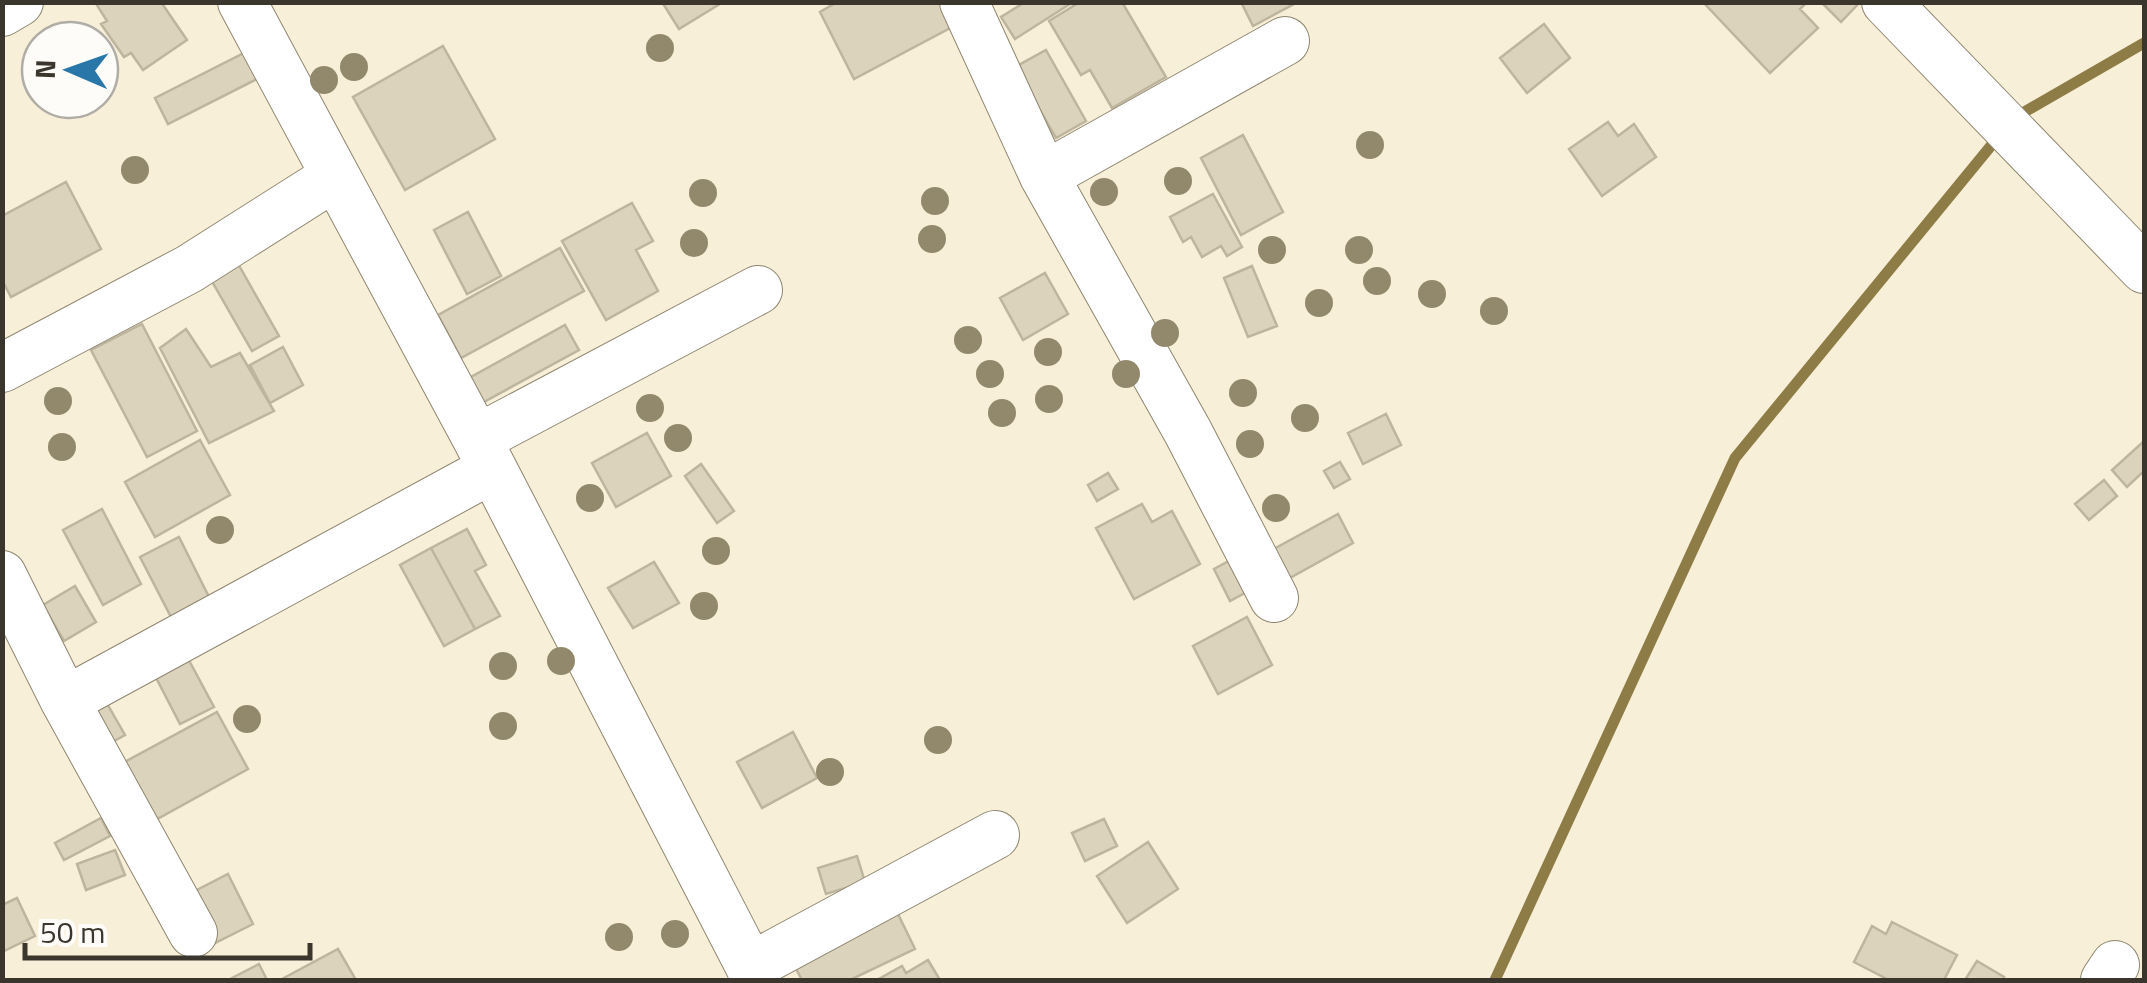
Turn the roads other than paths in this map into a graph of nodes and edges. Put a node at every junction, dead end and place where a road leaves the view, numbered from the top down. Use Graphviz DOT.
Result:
graph roads {
  1 [pos="19,2"];
  2 [pos="242,2"];
  3 [pos="964,2"];
  4 [pos="1886,2"];
  5 [pos="2,12"];
  6 [pos="1284,41"];
  7 [pos="334,176"];
  8 [pos="1044,176"];
  9 [pos="2144,269"];
  10 [pos="758,290"];
  11 [pos="2,368"];
  12 [pos="485,454"];
  13 [pos="2,575"];
  14 [pos="1274,598"];
  15 [pos="65,701"];
  16 [pos="995,835"];
  17 [pos="193,933"];
  18 [pos="754,974"];
  1 -- 5 [label="street"];
  2 -- 7 [label="street"];
  3 -- 8 [label="street"];
  4 -- 9 [label="street"];
  6 -- 8 [label="street"];
  7 -- 11 [label="street"];
  7 -- 12 [label="street"];
  8 -- 14 [label="street"];
  10 -- 12 [label="street"];
  12 -- 15 [label="street"];
  12 -- 18 [label="street"];
  13 -- 15 [label="street"];
  15 -- 17 [label="street"];
  16 -- 18 [label="street"];
}
